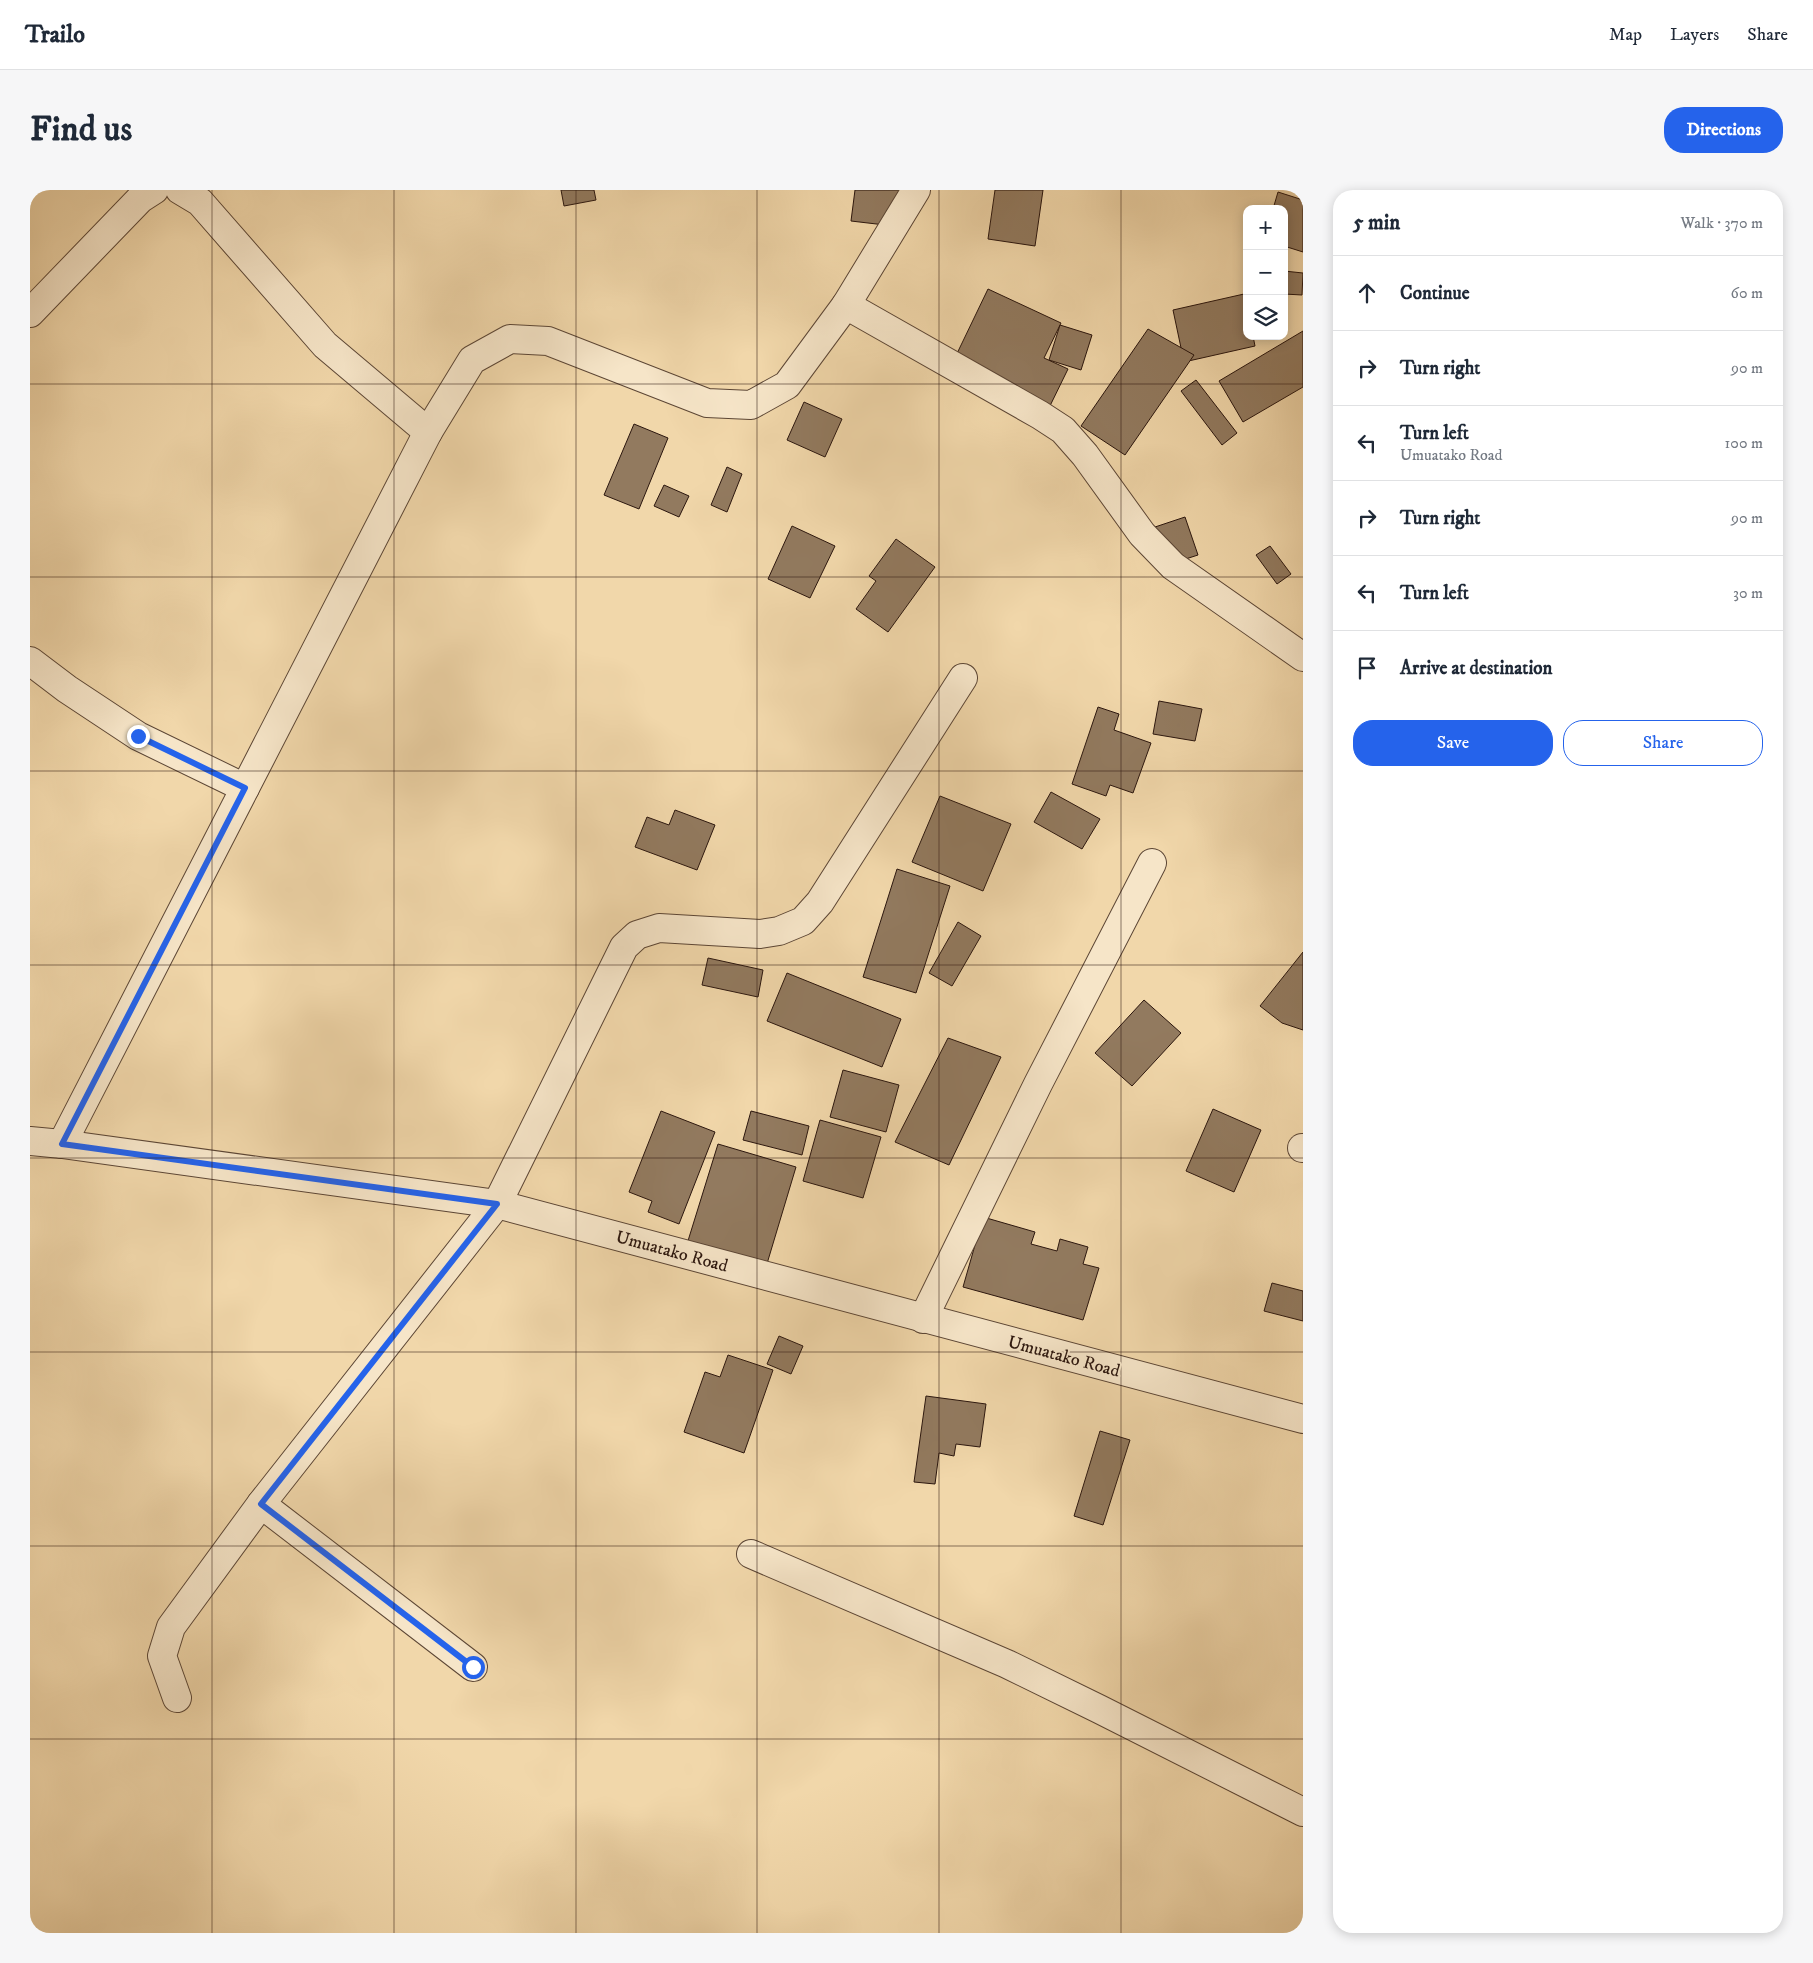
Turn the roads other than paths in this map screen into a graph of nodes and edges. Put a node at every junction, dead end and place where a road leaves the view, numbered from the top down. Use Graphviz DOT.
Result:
graph roads {
  1 [pos="154,190"];
  2 [pos="180,190"];
  3 [pos="916,190"];
  4 [pos="846,305"];
  5 [pos="30,313"];
  6 [pos="428,432"];
  7 [pos="1303,657"];
  8 [pos="30,661"];
  9 [pos="964,678"];
  10 [pos="245,788"];
  11 [pos="1152,863"];
  12 [pos="30,1141"];
  13 [pos="62,1144"];
  14 [pos="497,1204"];
  15 [pos="923,1319"];
  16 [pos="1303,1420"];
  17 [pos="261,1504"];
  18 [pos="751,1554"];
  19 [pos="473,1667"];
  20 [pos="177,1698"];
  21 [pos="1303,1812"];
  1 -- 5 [label="street"];
  2 -- 6 [label="street"];
  3 -- 4 [label="street"];
  4 -- 6 [label="street"];
  4 -- 7 [label="street"];
  6 -- 10 [label="street"];
  8 -- 10 [label="street"];
  9 -- 14 [label="street"];
  10 -- 13 [label="street"];
  11 -- 15 [label="street"];
  12 -- 13 [label="street, Umuatako Road"];
  13 -- 14 [label="street, Umuatako Road"];
  14 -- 15 [label="street, Umuatako Road"];
  14 -- 17 [label="street"];
  15 -- 16 [label="street, Umuatako Road"];
  17 -- 19 [label="street"];
  17 -- 20 [label="street"];
  18 -- 21 [label="street"];
}
